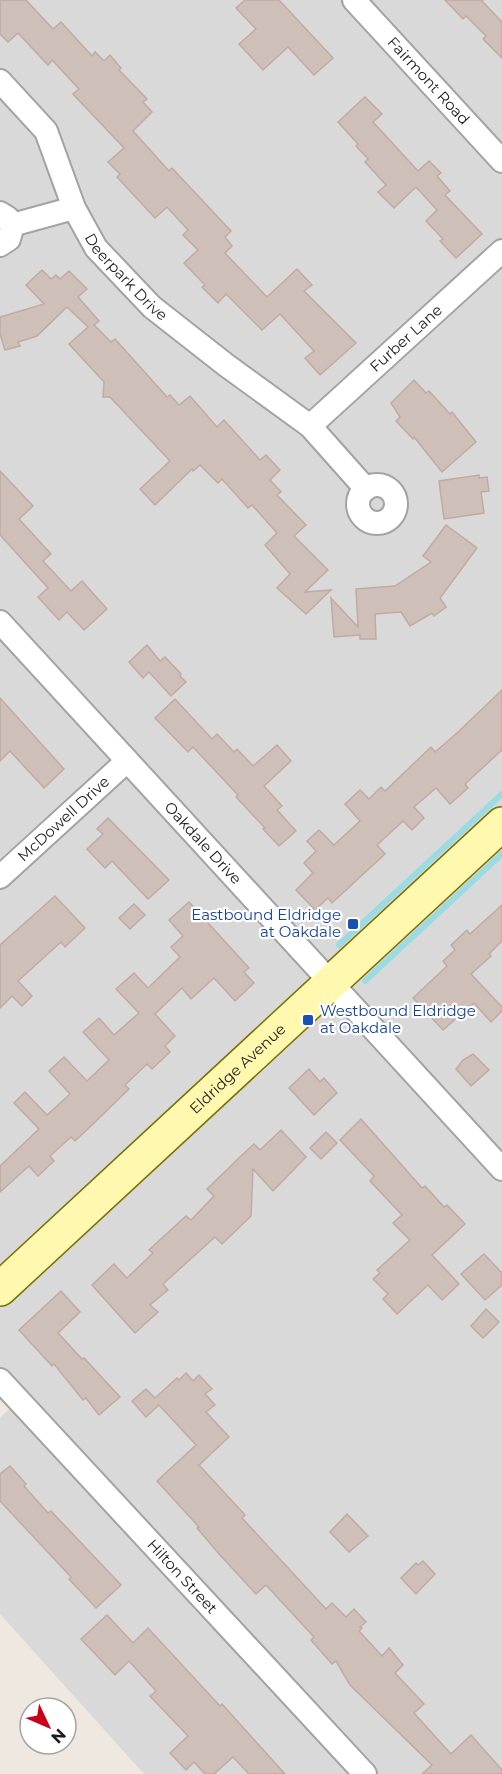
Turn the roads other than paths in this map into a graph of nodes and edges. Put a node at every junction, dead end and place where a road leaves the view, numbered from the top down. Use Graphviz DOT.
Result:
graph roads {
  1 [pos="354,0"];
  2 [pos="0,81"];
  3 [pos="502,161"];
  4 [pos="74,208"];
  5 [pos="6,219"];
  6 [pos="0,245"];
  7 [pos="502,251"];
  8 [pos="310,426"];
  9 [pos="366,489"];
  10 [pos="0,622"];
  11 [pos="128,761"];
  12 [pos="502,824"];
  13 [pos="0,877"];
  14 [pos="330,982"];
  15 [pos="502,1169"];
  16 [pos="0,1290"];
  17 [pos="0,1380"];
  18 [pos="365,1774"];
  1 -- 3 [label="street, Fairmont Road"];
  2 -- 4 [label="street, Deerpark Drive"];
  4 -- 5 [label="street"];
  4 -- 8 [label="street, Deerpark Drive"];
  5 -- 6 [label="street"];
  7 -- 8 [label="street, Furber Lane"];
  8 -- 9 [label="street, Deerpark Drive"];
  10 -- 11 [label="street, Oakdale Drive"];
  11 -- 13 [label="street, McDowell Drive"];
  11 -- 14 [label="street, Oakdale Drive"];
  12 -- 14 [label="street, Eldridge Avenue"];
  14 -- 15 [label="street, Oakdale Drive"];
  14 -- 16 [label="street, Eldridge Avenue"];
  17 -- 18 [label="street, Hilton Street"];
}
